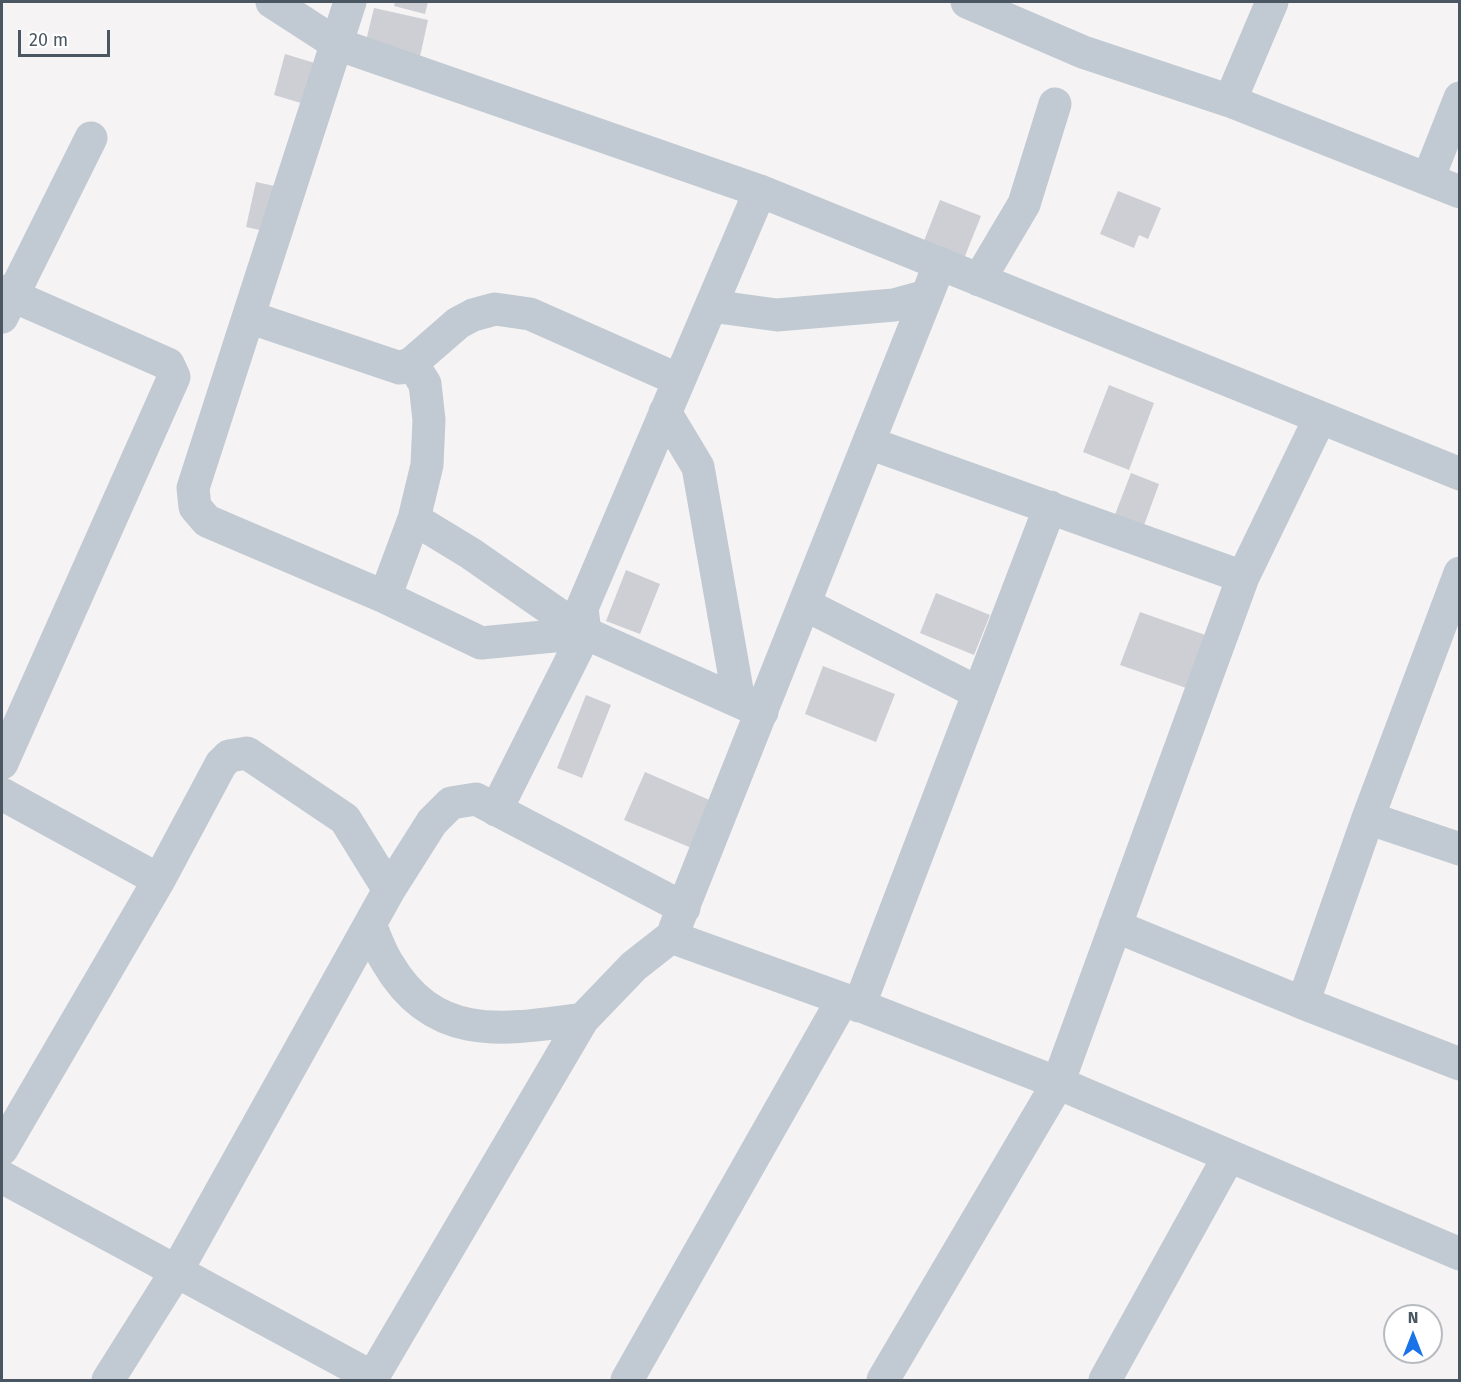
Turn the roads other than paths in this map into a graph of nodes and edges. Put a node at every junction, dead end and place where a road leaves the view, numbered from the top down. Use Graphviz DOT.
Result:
graph roads {
  1 [pos="272,2"];
  2 [pos="350,2"];
  3 [pos="967,2"];
  4 [pos="1272,2"];
  5 [pos="337,44"];
  6 [pos="1460,98"];
  7 [pos="1230,101"];
  8 [pos="1055,104"];
  9 [pos="91,138"];
  10 [pos="1428,178"];
  11 [pos="760,191"];
  12 [pos="1460,192"];
  13 [pos="940,263"];
  14 [pos="980,280"];
  15 [pos="927,296"];
  16 [pos="5,301"];
  17 [pos="711,306"];
  18 [pos="249,317"];
  19 [pos="412,363"];
  20 [pos="174,377"];
  21 [pos="679,380"];
  22 [pos="225,390"];
  23 [pos="665,412"];
  24 [pos="1320,418"];
  25 [pos="869,442"];
  26 [pos="1460,474"];
  27 [pos="1050,507"];
  28 [pos="414,519"];
  29 [pos="1460,573"];
  30 [pos="1243,576"];
  31 [pos="385,597"];
  32 [pos="806,605"];
  33 [pos="585,633"];
  34 [pos="978,693"];
  35 [pos="750,706"];
  36 [pos="2,762"];
  37 [pos="2,794"];
  38 [pos="496,810"];
  39 [pos="1368,818"];
  40 [pos="1460,849"];
  41 [pos="159,880"];
  42 [pos="388,890"];
  43 [pos="677,923"];
  44 [pos="370,924"];
  45 [pos="1115,926"];
  46 [pos="851,1002"];
  47 [pos="1304,1003"];
  48 [pos="583,1019"];
  49 [pos="1460,1064"];
  50 [pos="1058,1083"];
  51 [pos="2,1149"];
  52 [pos="1229,1156"];
  53 [pos="2,1177"];
  54 [pos="1460,1254"];
  55 [pos="176,1272"];
  56 [pos="372,1379"];
  57 [pos="108,1380"];
  58 [pos="627,1380"];
  59 [pos="883,1380"];
  60 [pos="1105,1380"];
  1 -- 5 [label="street"];
  2 -- 5 [label="street"];
  3 -- 7 [label="street"];
  4 -- 7 [label="street"];
  5 -- 11 [label="street"];
  5 -- 18 [label="street"];
  6 -- 10 [label="street"];
  7 -- 10 [label="street"];
  8 -- 14 [label="street"];
  9 -- 16 [label="street"];
  10 -- 12 [label="street"];
  11 -- 13 [label="street"];
  11 -- 17 [label="street"];
  13 -- 14 [label="street"];
  13 -- 15 [label="street"];
  14 -- 24 [label="street"];
  15 -- 17 [label="street"];
  15 -- 25 [label="street"];
  16 -- 20 [label="street"];
  17 -- 21 [label="street"];
  18 -- 19 [label="street"];
  18 -- 22 [label="street"];
  19 -- 21 [label="street"];
  19 -- 28 [label="street"];
  20 -- 22 [label="street"];
  20 -- 36 [label="street"];
  21 -- 23 [label="street"];
  22 -- 31 [label="street"];
  23 -- 33 [label="street"];
  23 -- 35 [label="street"];
  24 -- 26 [label="street"];
  24 -- 30 [label="street"];
  25 -- 27 [label="street"];
  25 -- 32 [label="street"];
  27 -- 30 [label="street"];
  27 -- 34 [label="street"];
  28 -- 31 [label="street"];
  28 -- 33 [label="street"];
  29 -- 39 [label="street"];
  30 -- 45 [label="street"];
  31 -- 33 [label="street"];
  32 -- 34 [label="street"];
  32 -- 35 [label="street"];
  33 -- 35 [label="street"];
  33 -- 38 [label="street"];
  34 -- 46 [label="street"];
  35 -- 43 [label="street"];
  37 -- 41 [label="street"];
  38 -- 42 [label="street"];
  38 -- 43 [label="street"];
  39 -- 40 [label="street"];
  39 -- 47 [label="street"];
  41 -- 42 [label="street"];
  41 -- 51 [label="street"];
  42 -- 44 [label="street"];
  43 -- 46 [label="street"];
  43 -- 48 [label="street"];
  44 -- 48 [label="street"];
  44 -- 55 [label="street"];
  45 -- 47 [label="street"];
  45 -- 50 [label="street"];
  46 -- 50 [label="street"];
  46 -- 58 [label="street"];
  47 -- 49 [label="street"];
  48 -- 56 [label="street"];
  50 -- 52 [label="street"];
  50 -- 59 [label="street"];
  52 -- 54 [label="street"];
  52 -- 60 [label="street"];
  53 -- 55 [label="street"];
  55 -- 56 [label="street"];
  55 -- 57 [label="street"];
}
